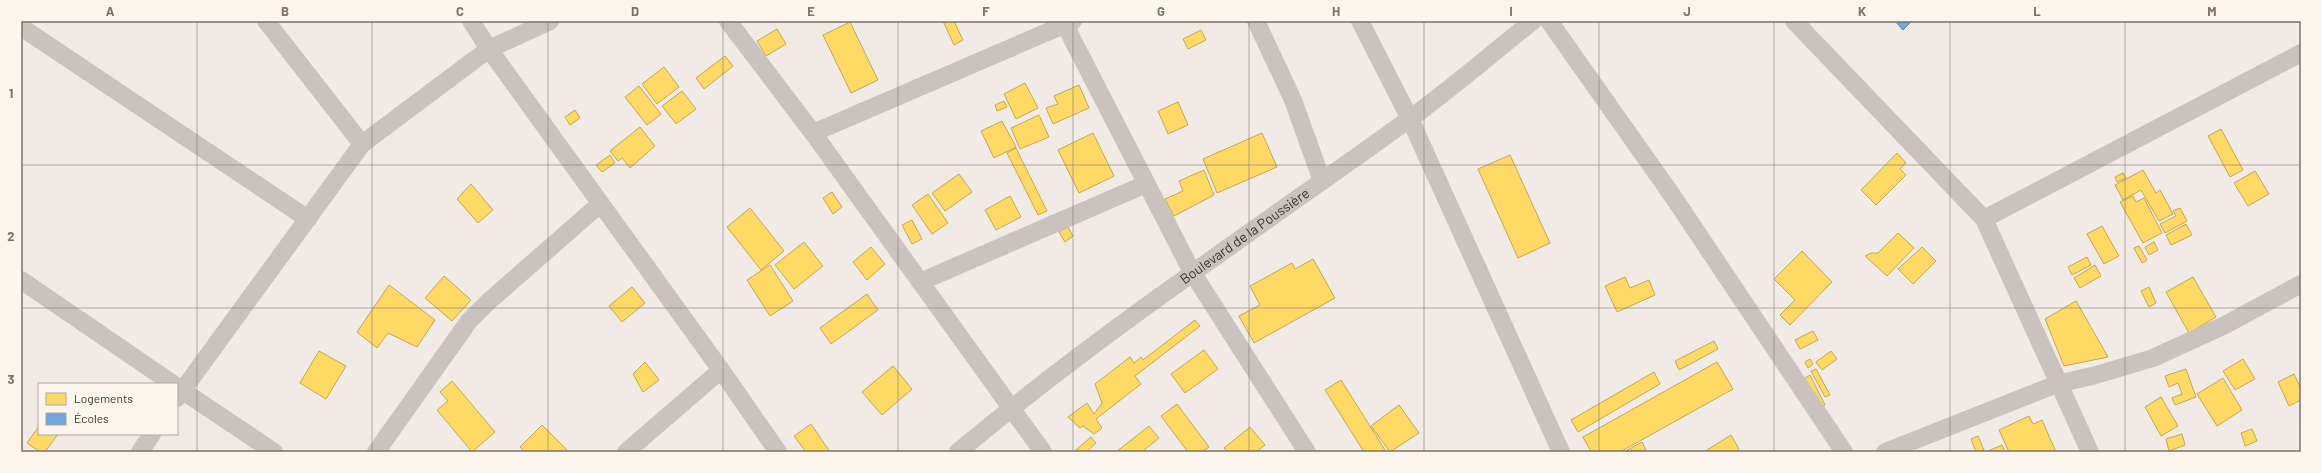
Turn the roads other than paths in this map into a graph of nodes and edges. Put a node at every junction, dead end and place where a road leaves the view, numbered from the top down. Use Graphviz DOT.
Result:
graph roads {
  1 [pos="266,21"];
  2 [pos="471,21"];
  3 [pos="550,21"];
  4 [pos="728,21"];
  5 [pos="1256,21"];
  6 [pos="1360,21"];
  7 [pos="1532,21"];
  8 [pos="1549,21"];
  9 [pos="1794,21"];
  10 [pos="1069,23"];
  11 [pos="21,27"];
  12 [pos="489,49"];
  13 [pos="2301,53"];
  14 [pos="1410,118"];
  15 [pos="813,133"];
  16 [pos="362,144"];
  17 [pos="1322,181"];
  18 [pos="1146,184"];
  19 [pos="600,204"];
  20 [pos="308,219"];
  21 [pos="1984,219"];
  22 [pos="1192,272"];
  23 [pos="920,282"];
  24 [pos="2301,284"];
  25 [pos="23,285"];
  26 [pos="721,370"];
  27 [pos="167,383"];
  28 [pos="2057,384"];
  29 [pos="178,389"];
  30 [pos="178,391"];
  31 [pos="1010,408"];
  32 [pos="151,435"];
  33 [pos="140,452"];
  34 [pos="274,452"];
  35 [pos="376,452"];
  36 [pos="626,452"];
  37 [pos="778,452"];
  38 [pos="958,452"];
  39 [pos="1043,452"];
  40 [pos="1307,452"];
  41 [pos="1561,452"];
  42 [pos="1844,452"];
  43 [pos="1885,452"];
  44 [pos="2090,452"];
  1 -- 16 [label="street"];
  2 -- 12 [label="street"];
  3 -- 12 [label="street"];
  4 -- 15 [label="street"];
  5 -- 17 [label="street"];
  6 -- 14 [label="street"];
  7 -- 14 [label="street, Boulevard de la Poussière"];
  8 -- 42 [label="street"];
  9 -- 21 [label="street"];
  10 -- 15 [label="street"];
  10 -- 18 [label="street"];
  11 -- 20 [label="street"];
  12 -- 16 [label="street"];
  12 -- 19 [label="street"];
  13 -- 21 [label="street"];
  14 -- 17 [label="street, Boulevard de la Poussière"];
  14 -- 41 [label="street"];
  15 -- 23 [label="street"];
  16 -- 20 [label="street"];
  17 -- 22 [label="street, Boulevard de la Poussière"];
  18 -- 22 [label="street"];
  18 -- 23 [label="street"];
  19 -- 26 [label="street"];
  19 -- 35 [label="street"];
  20 -- 29 [label="street"];
  21 -- 28 [label="street"];
  22 -- 31 [label="street, Boulevard de la Poussière"];
  22 -- 40 [label="street"];
  23 -- 31 [label="street"];
  24 -- 28 [label="street"];
  25 -- 27 [label="street"];
  26 -- 36 [label="street"];
  26 -- 37 [label="street"];
  28 -- 43 [label="street"];
  28 -- 44 [label="street"];
  30 -- 34 [label="street"];
  31 -- 38 [label="street, Boulevard de la Poussière"];
  31 -- 39 [label="street"];
  32 -- 33 [label="street"];
}
